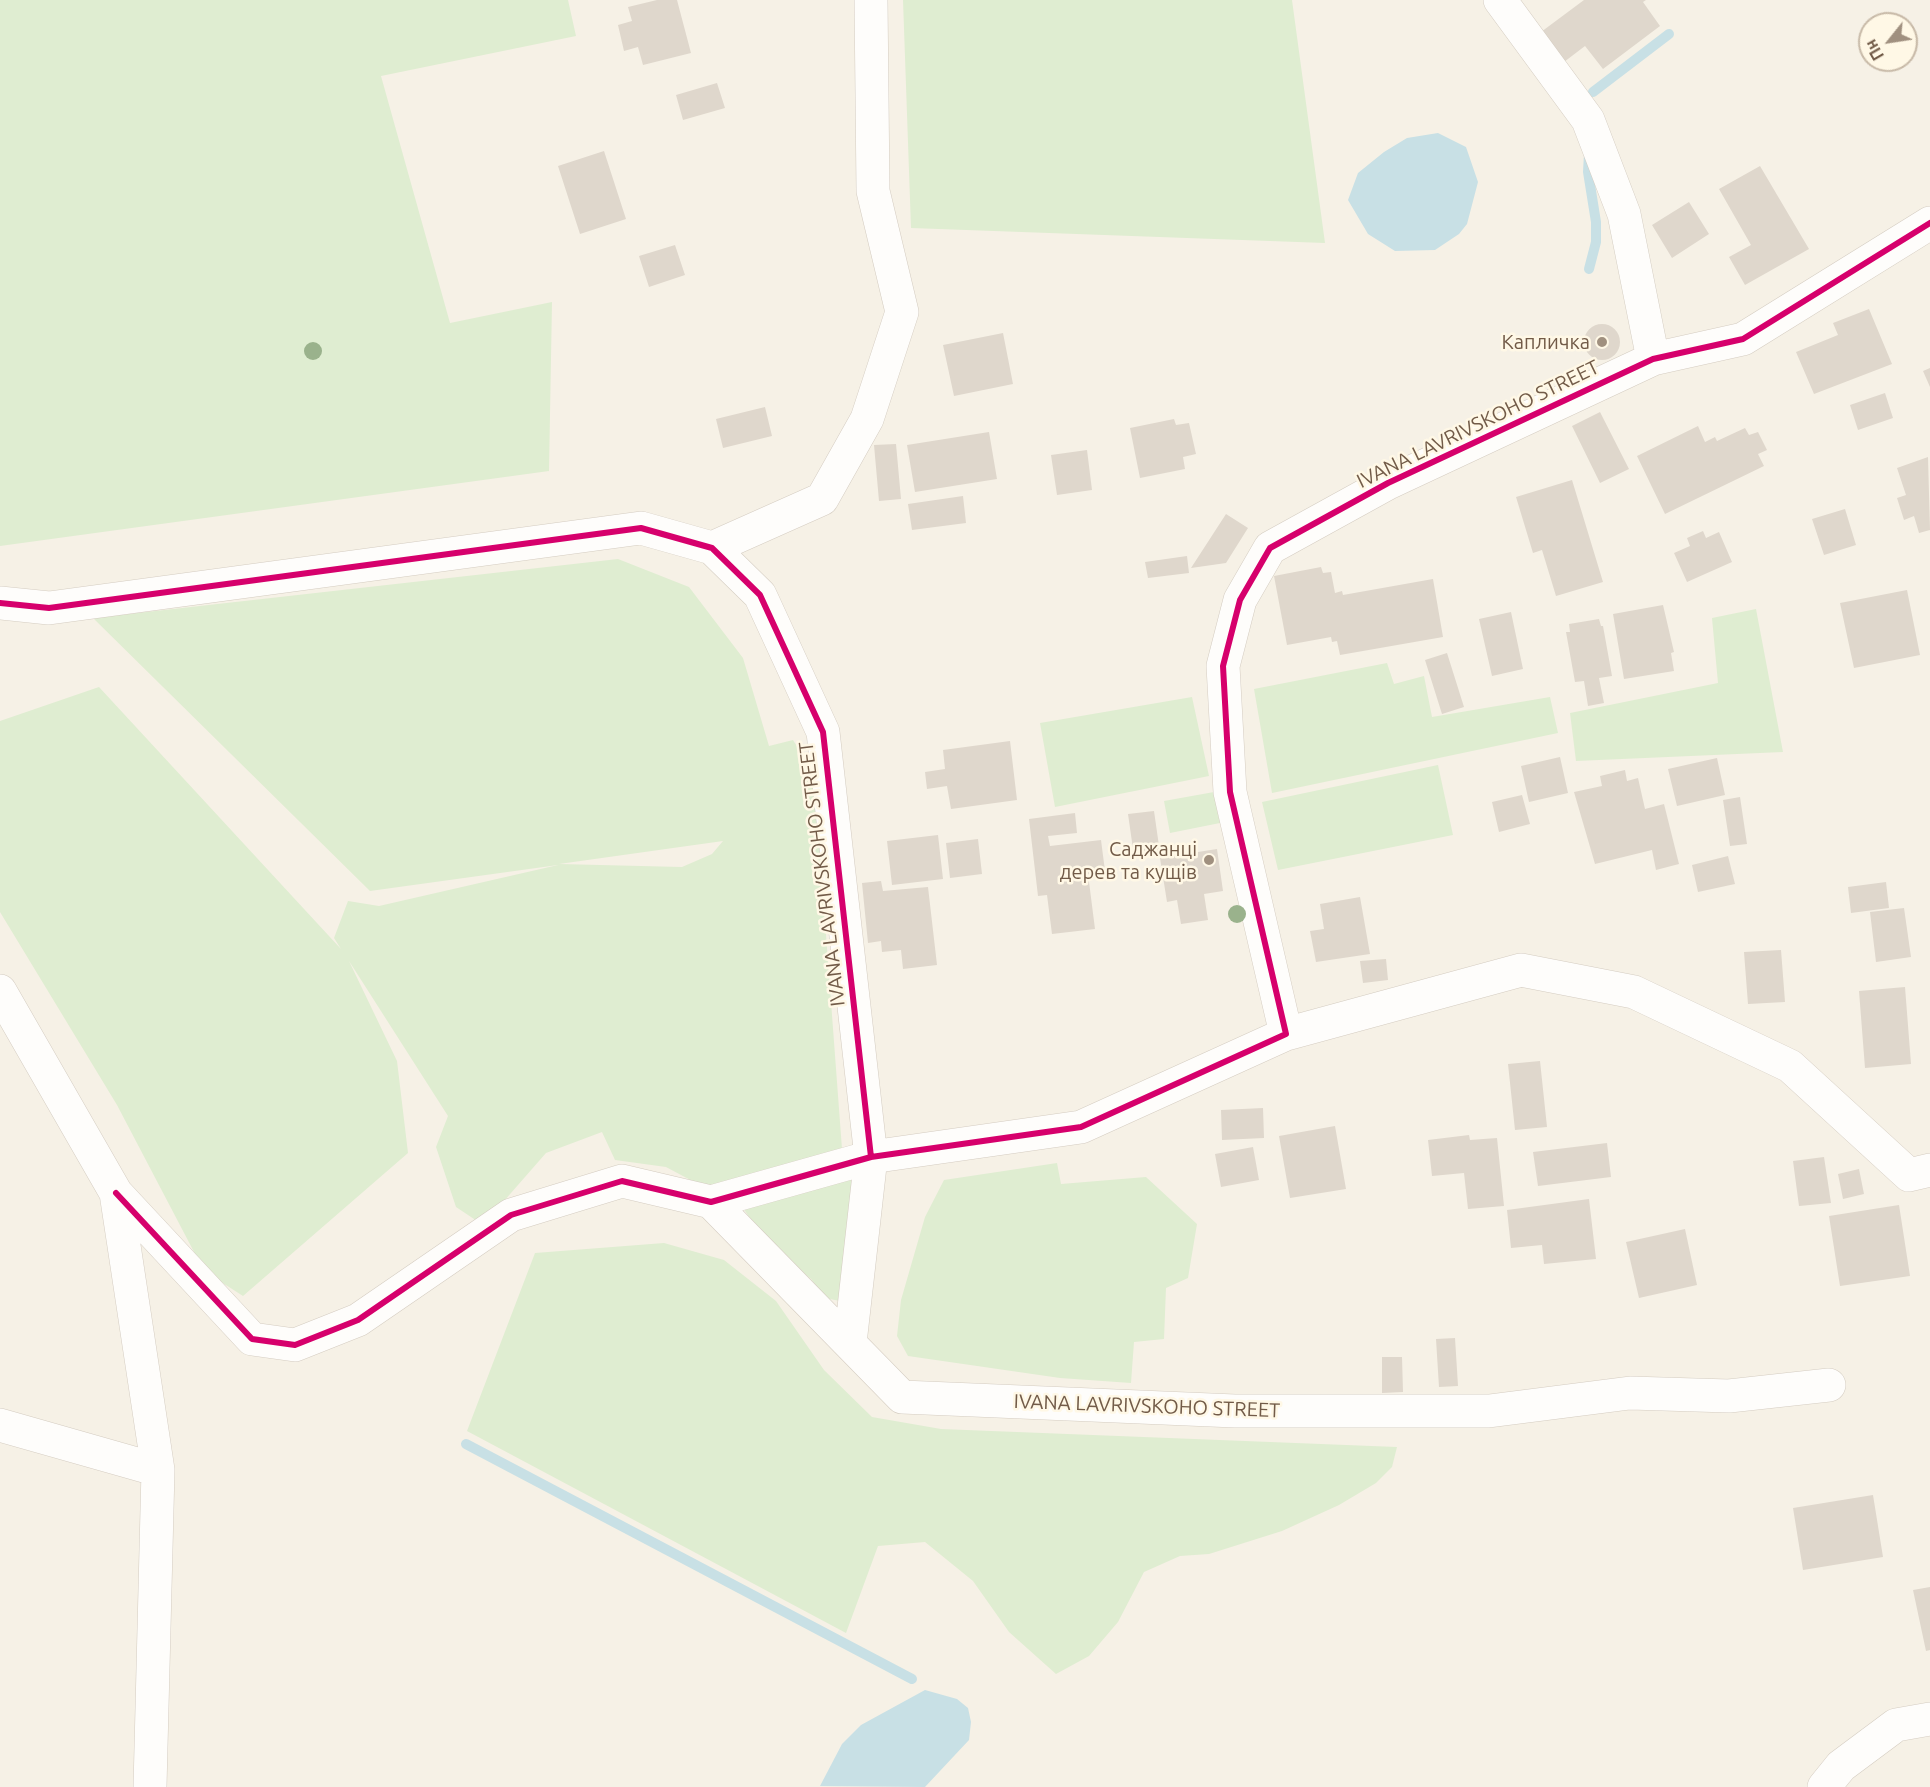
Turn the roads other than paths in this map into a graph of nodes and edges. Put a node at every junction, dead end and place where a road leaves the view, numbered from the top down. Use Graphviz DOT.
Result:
graph roads {
  1 [pos="871,0"];
  2 [pos="1500,0"];
  3 [pos="1930,224"];
  4 [pos="1653,359"];
  5 [pos="712,548"];
  6 [pos="0,603"];
  7 [pos="0,991"];
  8 [pos="1286,1034"];
  9 [pos="871,1157"];
  10 [pos="1930,1170"];
  11 [pos="116,1193"];
  12 [pos="711,1202"];
  13 [pos="850,1343"];
  14 [pos="1829,1385"];
  15 [pos="0,1425"];
  16 [pos="158,1470"];
  17 [pos="1930,1719"];
  18 [pos="150,1787"];
  19 [pos="1824,1787"];
  1 -- 5 [label="street"];
  2 -- 4 [label="street"];
  3 -- 4 [label="street, IVANA LAVRIVSKOHO STREET"];
  4 -- 8 [label="street, IVANA LAVRIVSKOHO STREET"];
  5 -- 6 [label="street"];
  5 -- 9 [label="street, IVANA LAVRIVSKOHO STREET"];
  7 -- 11 [label="street"];
  8 -- 9 [label="street"];
  8 -- 10 [label="street"];
  9 -- 12 [label="street"];
  9 -- 13 [label="street, IVANA LAVRIVSKOHO STREET"];
  11 -- 12 [label="street"];
  11 -- 16 [label="street"];
  12 -- 13 [label="street, IVANA LAVRIVSKOHO STREET"];
  13 -- 14 [label="street, IVANA LAVRIVSKOHO STREET"];
  15 -- 16 [label="street"];
  16 -- 18 [label="street"];
  17 -- 19 [label="street"];
}
